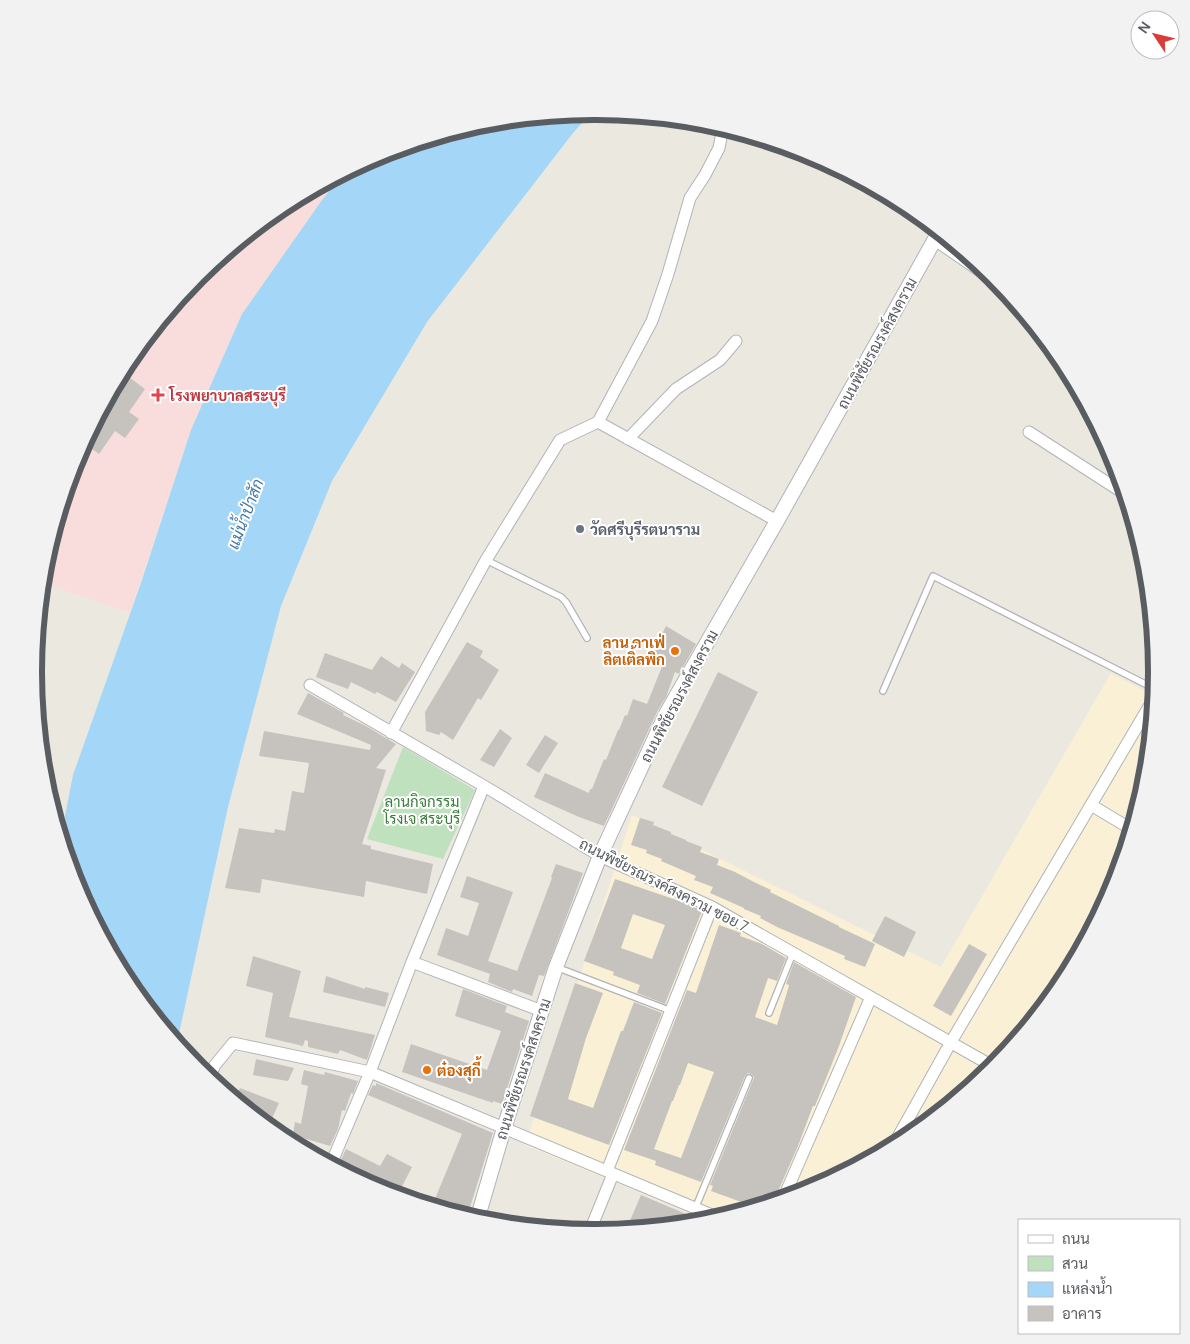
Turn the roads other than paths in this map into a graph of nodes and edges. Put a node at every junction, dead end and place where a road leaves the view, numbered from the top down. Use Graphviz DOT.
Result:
graph roads {
  1 [pos="722,134"];
  2 [pos="936,238"];
  3 [pos="736,341"];
  4 [pos="598,422"];
  5 [pos="1029,432"];
  6 [pos="628,439"];
  7 [pos="1116,488"];
  8 [pos="777,521"];
  9 [pos="486,560"];
  10 [pos="587,638"];
  11 [pos="310,685"];
  12 [pos="1147,685"];
  13 [pos="883,691"];
  14 [pos="1146,712"];
  15 [pos="391,732"];
  16 [pos="484,786"];
  17 [pos="1091,805"];
  18 [pos="1126,826"];
  19 [pos="600,856"];
  20 [pos="712,907"];
  21 [pos="793,953"];
  22 [pos="412,962"];
  23 [pos="556,967"];
  24 [pos="871,997"];
  25 [pos="542,1011"];
  26 [pos="671,1011"];
  27 [pos="769,1013"];
  28 [pos="951,1042"];
  29 [pos="986,1063"];
  30 [pos="212,1071"];
  31 [pos="370,1072"];
  32 [pos="749,1078"];
  33 [pos="504,1128"];
  34 [pos="901,1132"];
  35 [pos="333,1158"];
  36 [pos="610,1173"];
  37 [pos="787,1189"];
  38 [pos="695,1209"];
  39 [pos="479,1212"];
  40 [pos="706,1213"];
  41 [pos="592,1224"];
  1 -- 4 [label="street"];
  2 -- 8 [label="street, ถนนพิชัยรณรงค์สงคราม"];
  3 -- 6 [label="street"];
  4 -- 6 [label="street"];
  4 -- 9 [label="street"];
  5 -- 7 [label="street"];
  6 -- 8 [label="street"];
  8 -- 19 [label="street, ถนนพิชัยรณรงค์สงคราม"];
  9 -- 10 [label="lane"];
  9 -- 15 [label="street"];
  11 -- 15 [label="street, ถนนพิชัยรณรงค์สงคราม ซอย 7"];
  12 -- 13 [label="lane"];
  14 -- 17 [label="street"];
  15 -- 16 [label="street, ถนนพิชัยรณรงค์สงคราม ซอย 7"];
  16 -- 19 [label="street, ถนนพิชัยรณรงค์สงคราม ซอย 7"];
  16 -- 22 [label="street"];
  17 -- 18 [label="street"];
  17 -- 28 [label="street"];
  19 -- 20 [label="street, ถนนพิชัยรณรงค์สงคราม ซอย 7"];
  19 -- 23 [label="street, ถนนพิชัยรณรงค์สงคราม"];
  20 -- 21 [label="street, ถนนพิชัยรณรงค์สงคราม ซอย 7"];
  20 -- 26 [label="street"];
  21 -- 24 [label="street, ถนนพิชัยรณรงค์สงคราม ซอย 7"];
  21 -- 27 [label="lane"];
  22 -- 25 [label="street"];
  22 -- 31 [label="street"];
  23 -- 25 [label="street, ถนนพิชัยรณรงค์สงคราม"];
  23 -- 26 [label="lane"];
  24 -- 28 [label="street, ถนนพิชัยรณรงค์สงคราม ซอย 7"];
  24 -- 37 [label="street"];
  25 -- 33 [label="street, ถนนพิชัยรณรงค์สงคราม"];
  26 -- 36 [label="street"];
  28 -- 29 [label="street, ถนนพิชัยรณรงค์สงคราม ซอย 7"];
  28 -- 34 [label="street"];
  30 -- 31 [label="street"];
  31 -- 33 [label="street"];
  31 -- 35 [label="street"];
  32 -- 38 [label="lane"];
  33 -- 36 [label="street"];
  33 -- 39 [label="street, ถนนพิชัยรณรงค์สงคราม"];
  36 -- 38 [label="street"];
  36 -- 41 [label="street"];
  38 -- 40 [label="street"];
}
